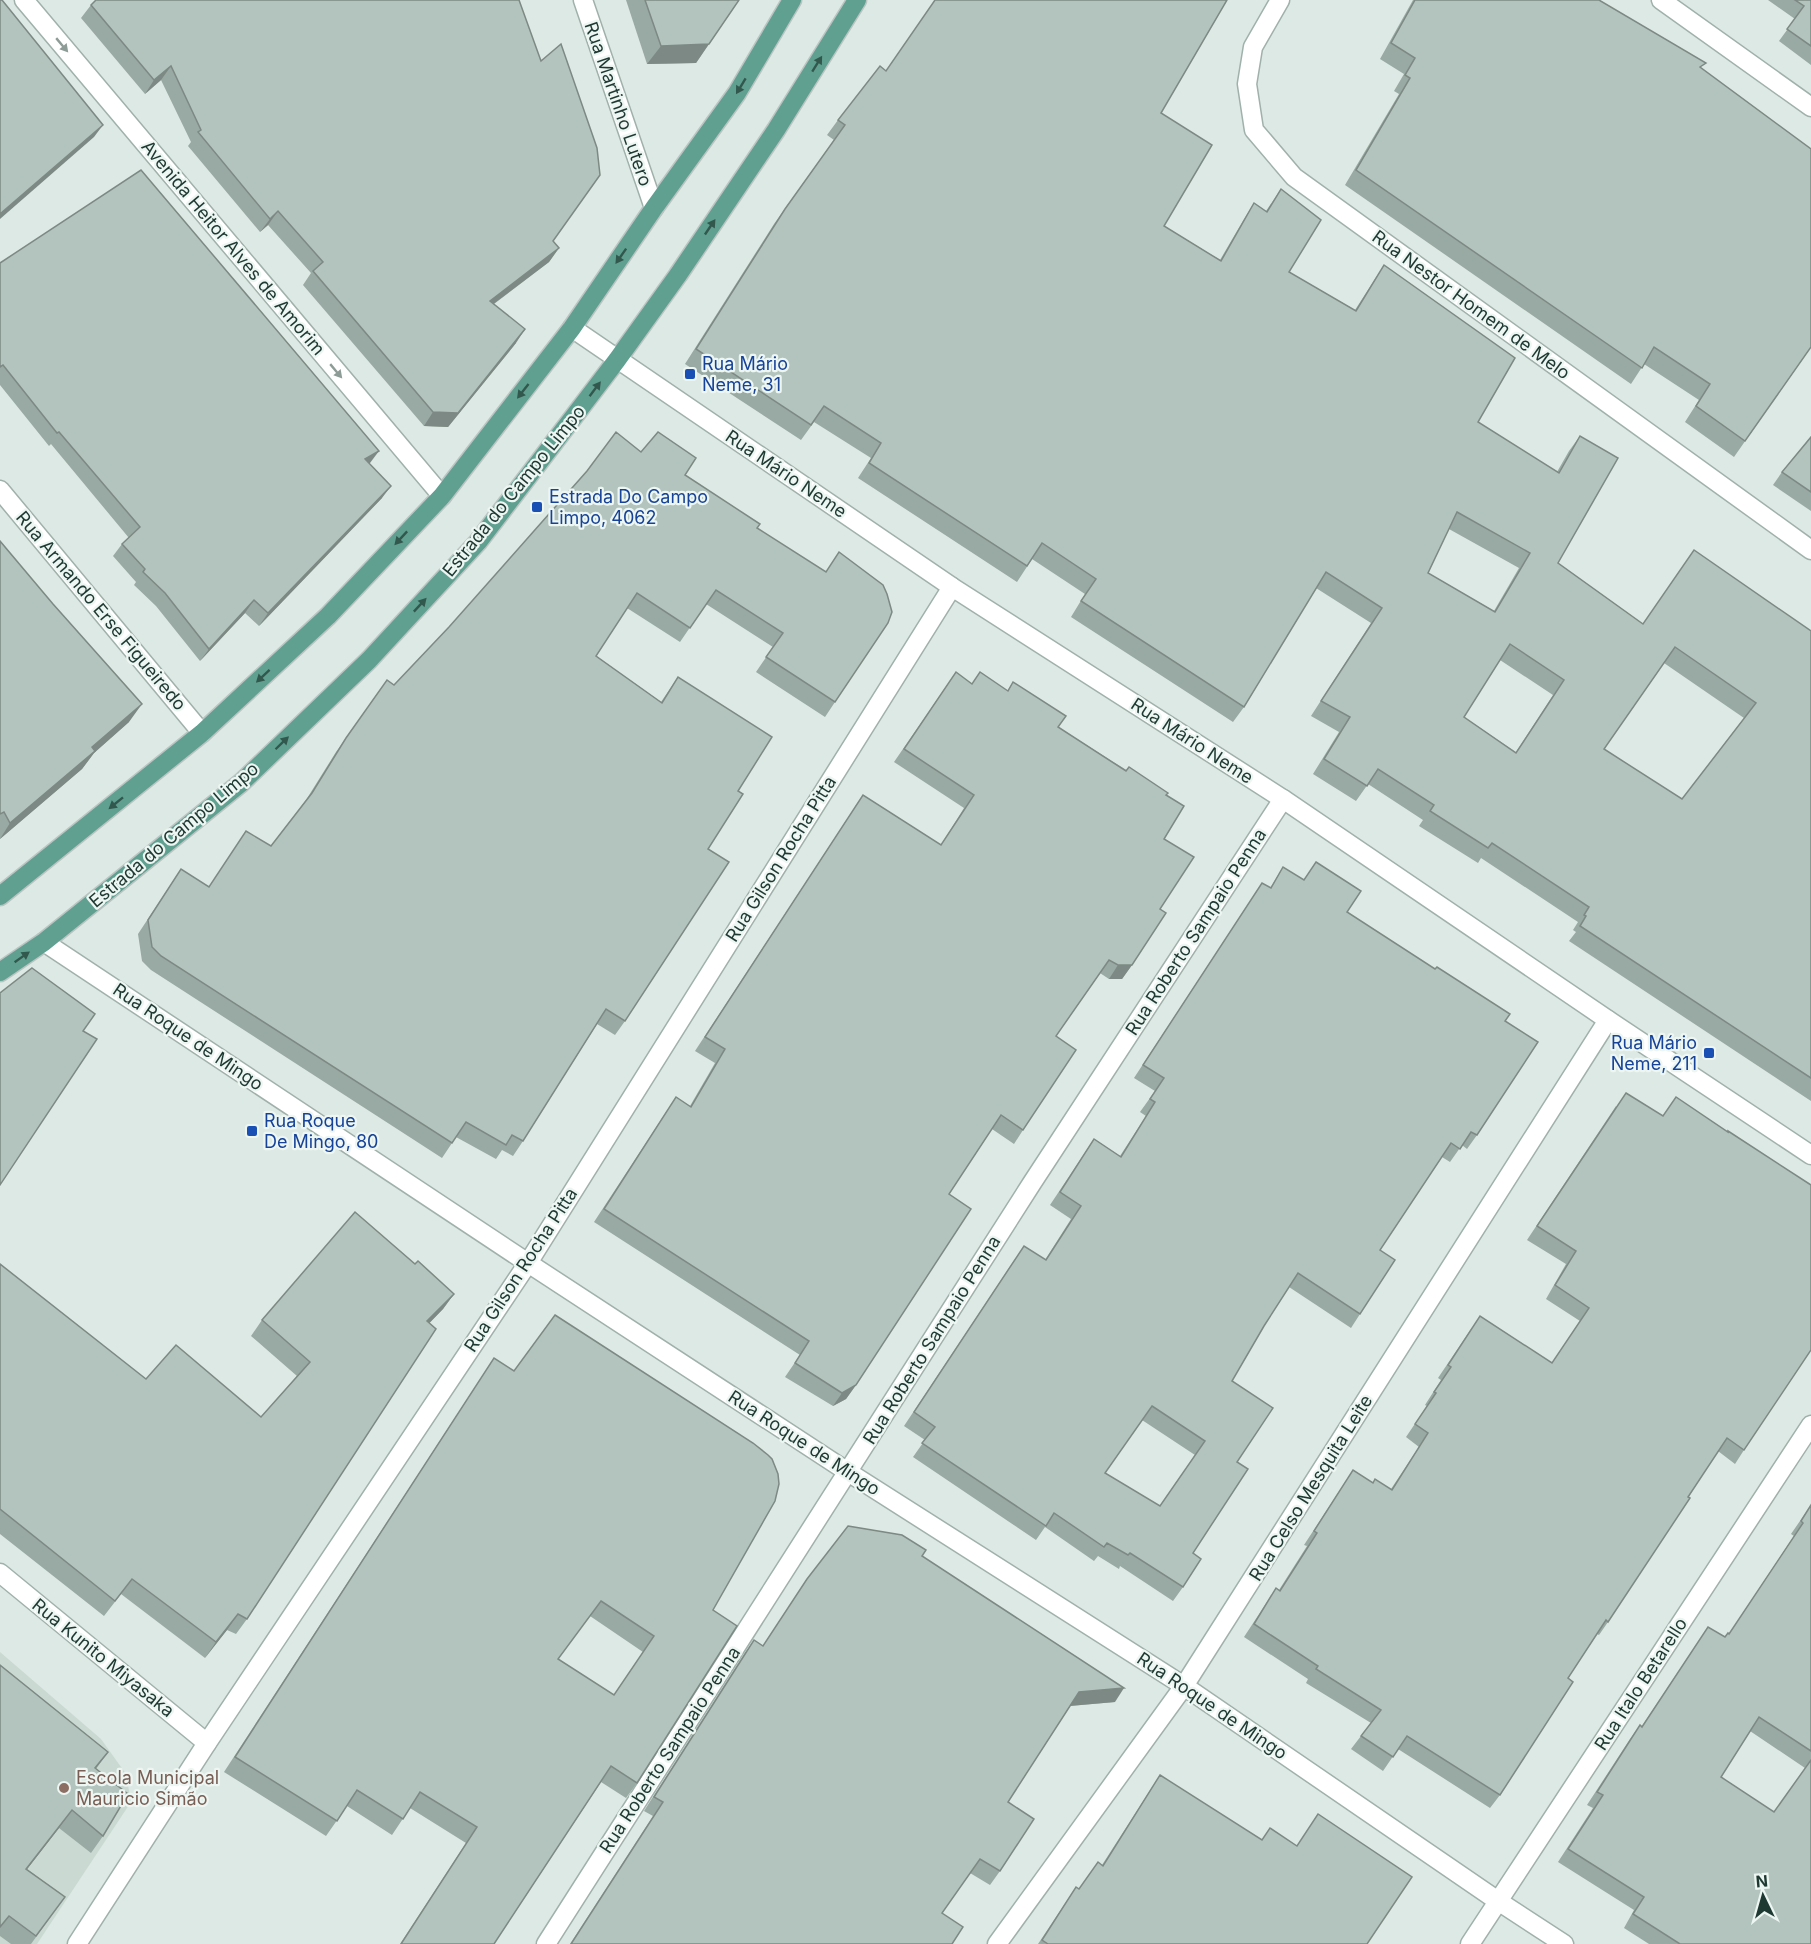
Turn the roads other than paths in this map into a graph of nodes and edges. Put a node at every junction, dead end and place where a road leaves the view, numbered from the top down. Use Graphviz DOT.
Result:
graph roads {
  1 [pos="24,0"];
  2 [pos="583,0"];
  3 [pos="792,0"];
  4 [pos="857,0"];
  5 [pos="1280,0"];
  6 [pos="1661,0"];
  7 [pos="1811,107"];
  8 [pos="654,208"];
  9 [pos="572,328"];
  10 [pos="617,360"];
  11 [pos="0,490"];
  12 [pos="442,496"];
  13 [pos="1811,550"];
  14 [pos="952,586"];
  15 [pos="202,733"];
  16 [pos="1283,799"];
  17 [pos="0,896"];
  18 [pos="44,942"];
  19 [pos="0,972"];
  20 [pos="1608,1020"];
  21 [pos="1811,1155"];
  22 [pos="528,1263"];
  23 [pos="1811,1425"];
  24 [pos="848,1472"];
  25 [pos="0,1573"];
  26 [pos="1184,1686"];
  27 [pos="207,1743"];
  28 [pos="1498,1901"];
  29 [pos="77,1944"];
  30 [pos="546,1944"];
  31 [pos="997,1944"];
  32 [pos="1470,1944"];
  33 [pos="1564,1944"];
  1 -- 12 [label="street, Avenida Heitor Alves de Amorim, one-way"];
  2 -- 8 [label="street, Rua Martinho Lutero"];
  3 -- 8 [label="main road, one-way"];
  10 -- 4 [label="main road, Estrada do Campo Limpo, one-way"];
  5 -- 13 [label="street, Rua Nestor Homem de Melo"];
  6 -- 7 [label="street"];
  8 -- 9 [label="main road, one-way"];
  9 -- 10 [label="street, Rua Mário Neme"];
  9 -- 12 [label="main road, one-way"];
  10 -- 14 [label="street, Rua Mário Neme"];
  18 -- 10 [label="main road, Estrada do Campo Limpo, one-way"];
  11 -- 15 [label="street, Rua Armando Erse Figueiredo"];
  12 -- 15 [label="main road, one-way"];
  14 -- 16 [label="street, Rua Mário Neme"];
  14 -- 22 [label="street, Rua Gilson Rocha Pitta"];
  15 -- 17 [label="main road, one-way"];
  16 -- 20 [label="street, Rua Mário Neme"];
  16 -- 24 [label="street, Rua Roberto Sampaio Penna"];
  19 -- 18 [label="main road, Estrada do Campo Limpo, one-way"];
  18 -- 22 [label="street, Rua Roque de Mingo"];
  20 -- 21 [label="street, Rua Mário Neme"];
  20 -- 26 [label="street, Rua Celso Mesquita Leite"];
  22 -- 24 [label="street, Rua Roque de Mingo"];
  22 -- 27 [label="street, Rua Gilson Rocha Pitta"];
  23 -- 28 [label="street, Rua Italo Betarello"];
  24 -- 26 [label="street, Rua Roque de Mingo"];
  24 -- 30 [label="street, Rua Roberto Sampaio Penna"];
  25 -- 27 [label="street, Rua Kunito Miyasaka"];
  26 -- 28 [label="street, Rua Roque de Mingo"];
  26 -- 31 [label="street, Rua Celso Mesquita Leite"];
  27 -- 29 [label="street, Rua Gilson Rocha Pitta"];
  28 -- 32 [label="street, Rua Italo Betarello"];
  28 -- 33 [label="street, Rua Roque de Mingo"];
}
